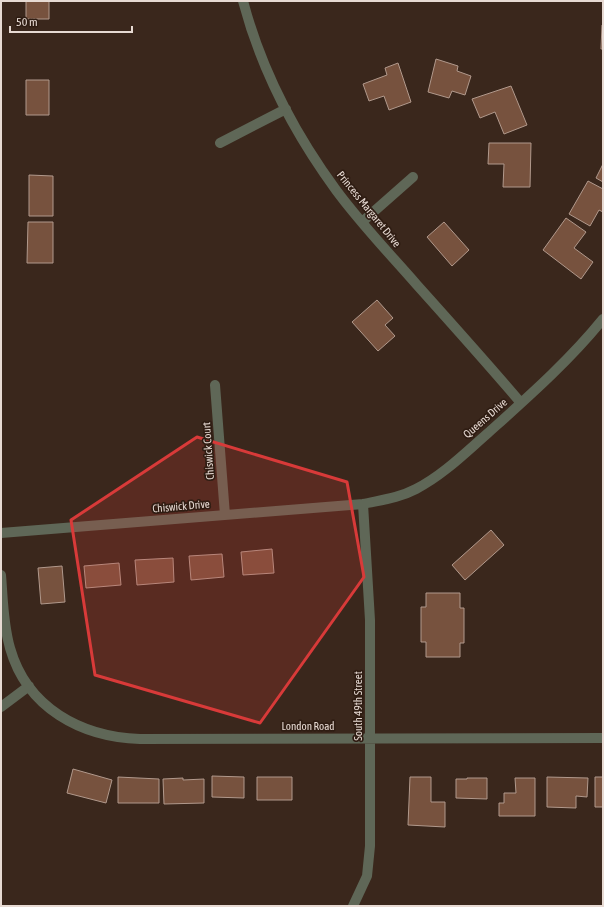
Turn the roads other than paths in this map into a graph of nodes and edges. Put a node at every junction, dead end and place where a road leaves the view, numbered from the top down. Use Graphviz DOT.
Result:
graph roads {
  1 [pos="243,1"];
  2 [pos="286,109"];
  3 [pos="220,143"];
  4 [pos="413,177"];
  5 [pos="362,222"];
  6 [pos="603,319"];
  7 [pos="215,385"];
  8 [pos="522,403"];
  9 [pos="363,504"];
  10 [pos="225,514"];
  11 [pos="1,533"];
  12 [pos="1,575"];
  13 [pos="29,686"];
  14 [pos="1,707"];
  15 [pos="370,738"];
  16 [pos="603,738"];
  17 [pos="353,906"];
  1 -- 2 [label="street, Princess Margaret Drive"];
  2 -- 3 [label="street"];
  2 -- 5 [label="street, Princess Margaret Drive"];
  4 -- 5 [label="street"];
  5 -- 8 [label="street, Princess Margaret Drive"];
  6 -- 8 [label="street, Queens Drive"];
  7 -- 10 [label="street, Chiswick Court"];
  8 -- 9 [label="street, Queens Drive"];
  9 -- 10 [label="street, Chiswick Drive"];
  9 -- 15 [label="street, South 49th Street"];
  10 -- 11 [label="street, Chiswick Drive"];
  12 -- 13 [label="street, London Road"];
  13 -- 14 [label="street"];
  13 -- 15 [label="street, London Road"];
  15 -- 16 [label="street, London Road"];
  15 -- 17 [label="street, South 49th Street"];
}
